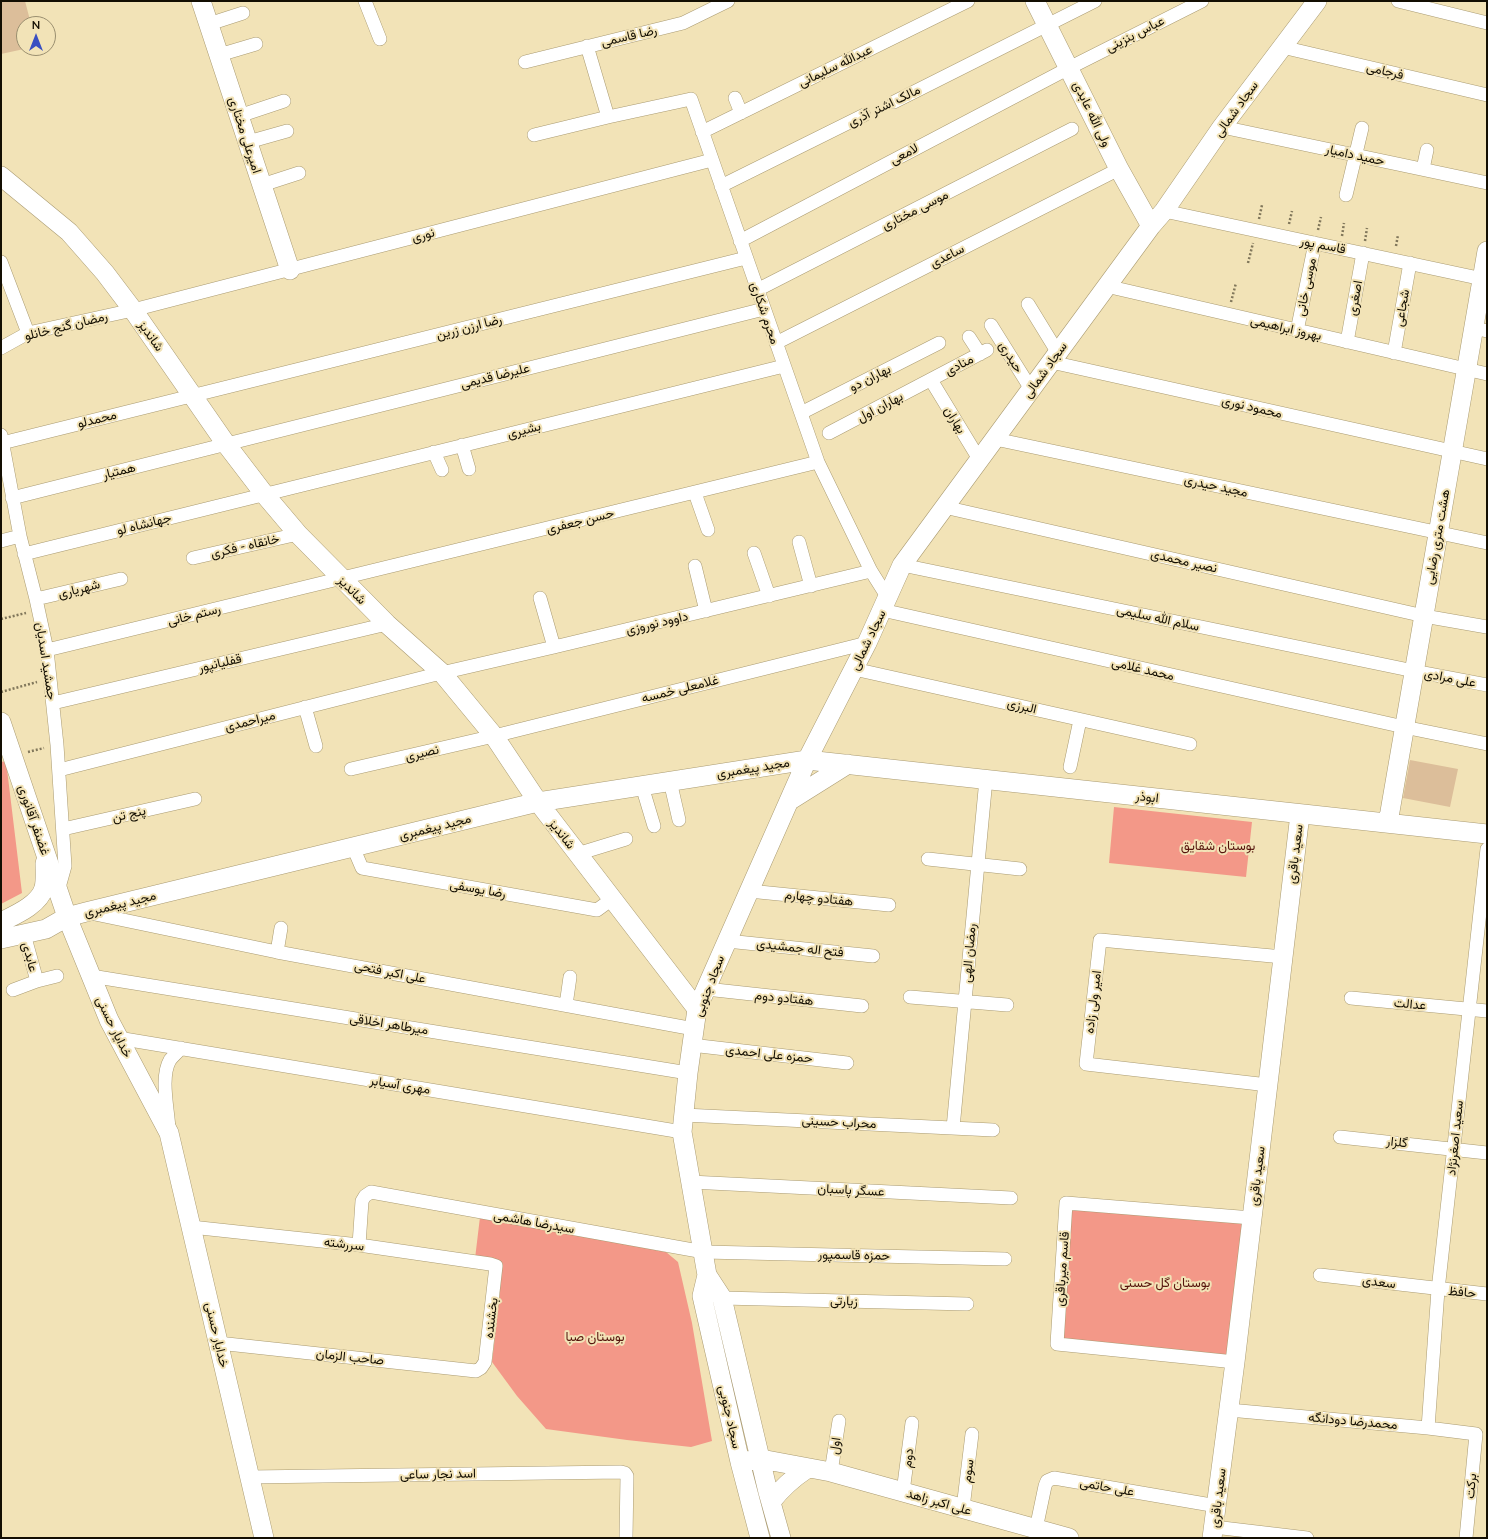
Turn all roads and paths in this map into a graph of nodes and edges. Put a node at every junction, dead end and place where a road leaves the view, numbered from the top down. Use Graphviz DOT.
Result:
graph roads {
  1 [pos="201,1"];
  2 [pos="365,1"];
  3 [pos="728,1"];
  4 [pos="968,1"];
  5 [pos="1035,1"];
  6 [pos="1095,1"];
  7 [pos="1202,1"];
  8 [pos="1317,1"];
  9 [pos="1398,1"];
  10 [pos="243,13"];
  11 [pos="1487,23"];
  12 [pos="209,24"];
  13 [pos="1047,26"];
  14 [pos="380,39"];
  15 [pos="256,44"];
  16 [pos="587,46"];
  17 [pos="1282,47"];
  18 [pos="219,55"];
  19 [pos="526,62"];
  20 [pos="1069,68"];
  21 [pos="1487,95"];
  22 [pos="734,98"];
  23 [pos="284,101"];
  24 [pos="894,102"];
  25 [pos="741,113"];
  26 [pos="864,115"];
  27 [pos="239,116"];
  28 [pos="608,117"];
  29 [pos="1222,127"];
  30 [pos="1362,128"];
  31 [pos="1072,129"];
  32 [pos="286,131"];
  33 [pos="702,132"];
  34 [pos="534,135"];
  35 [pos="248,142"];
  36 [pos="1427,150"];
  37 [pos="1355,155"];
  38 [pos="712,160"];
  39 [pos="1119,169"];
  40 [pos="1423,169"];
  41 [pos="299,173"];
  42 [pos="1,176"];
  43 [pos="1487,183"];
  44 [pos="262,185"];
  45 [pos="721,186"];
  46 [pos="1346,195"];
  47 [pos="1164,211"];
  48 [pos="1151,226"];
  49 [pos="1256,231"];
  50 [pos="740,241"];
  51 [pos="1316,243"];
  52 [pos="1487,251"];
  53 [pos="1363,253"];
  54 [pos="746,258"];
  55 [pos="1,262"];
  56 [pos="1248,263"];
  57 [pos="1410,264"];
  58 [pos="290,270"];
  59 [pos="1485,280"];
  60 [pos="1236,283"];
  61 [pos="1106,286"];
  62 [pos="757,290"];
  63 [pos="1028,304"];
  64 [pos="764,309"];
  65 [pos="133,310"];
  66 [pos="1229,314"];
  67 [pos="992,325"];
  68 [pos="1298,330"];
  69 [pos="1480,330"];
  70 [pos="28,333"];
  71 [pos="969,337"];
  72 [pos="1347,342"];
  73 [pos="776,343"];
  74 [pos="939,343"];
  75 [pos="1,348"];
  76 [pos="1394,353"];
  77 [pos="1055,358"];
  78 [pos="784,366"];
  79 [pos="1466,370"];
  80 [pos="1487,374"];
  81 [pos="931,380"];
  82 [pos="1031,389"];
  83 [pos="193,396"];
  84 [pos="800,413"];
  85 [pos="829,434"];
  86 [pos="1,438"];
  87 [pos="995,438"];
  88 [pos="226,444"];
  89 [pos="462,445"];
  90 [pos="434,452"];
  91 [pos="1452,452"];
  92 [pos="979,459"];
  93 [pos="1487,459"];
  94 [pos="818,462"];
  95 [pos="3,463"];
  96 [pos="469,469"];
  97 [pos="442,470"];
  98 [pos="695,492"];
  99 [pos="265,494"];
  100 [pos="12,498"];
  101 [pos="944,507"];
  102 [pos="708,530"];
  103 [pos="1438,533"];
  104 [pos="298,534"];
  105 [pos="20,536"];
  106 [pos="1,541"];
  107 [pos="799,542"];
  108 [pos="1487,543"];
  109 [pos="754,553"];
  110 [pos="24,554"];
  111 [pos="193,558"];
  112 [pos="902,565"];
  113 [pos="695,566"];
  114 [pos="871,571"];
  115 [pos="121,579"];
  116 [pos="342,579"];
  117 [pos="811,586"];
  118 [pos="769,596"];
  119 [pos="540,598"];
  120 [pos="885,604"];
  121 [pos="37,605"];
  122 [pos="706,611"];
  123 [pos="1424,616"];
  124 [pos="1,619"];
  125 [pos="387,624"];
  126 [pos="1487,627"];
  127 [pos="867,643"];
  128 [pos="554,647"];
  129 [pos="47,650"];
  130 [pos="854,668"];
  131 [pos="1414,671"];
  132 [pos="442,672"];
  133 [pos="50,679"];
  134 [pos="1487,685"];
  135 [pos="1,692"];
  136 [pos="53,703"];
  137 [pos="305,707"];
  138 [pos="1080,720"];
  139 [pos="1,722"];
  140 [pos="1404,727"];
  141 [pos="494,736"];
  142 [pos="1190,744"];
  143 [pos="1487,744"];
  144 [pos="57,745"];
  145 [pos="316,746"];
  146 [pos="12,756"];
  147 [pos="807,760"];
  148 [pos="848,764"];
  149 [pos="1070,768"];
  150 [pos="351,769"];
  151 [pos="59,770"];
  152 [pos="986,779"];
  153 [pos="670,781"];
  154 [pos="642,786"];
  155 [pos="195,799"];
  156 [pos="789,801"];
  157 [pos="538,802"];
  158 [pos="1300,814"];
  159 [pos="679,820"];
  160 [pos="1388,823"];
  161 [pos="654,826"];
  162 [pos="63,829"];
  163 [pos="1487,834"];
  164 [pos="626,839"];
  165 [pos="353,847"];
  166 [pos="1487,849"];
  167 [pos="577,854"];
  168 [pos="46,855"];
  169 [pos="928,859"];
  170 [pos="977,865"];
  171 [pos="1020,869"];
  172 [pos="58,891"];
  173 [pos="749,891"];
  174 [pos="612,899"];
  175 [pos="889,905"];
  176 [pos="86,912"];
  177 [pos="67,917"];
  178 [pos="1,922"];
  179 [pos="281,928"];
  180 [pos="24,934"];
  181 [pos="1,939"];
  182 [pos="727,941"];
  183 [pos="277,952"];
  184 [pos="873,956"];
  185 [pos="1283,957"];
  186 [pos="57,976"];
  187 [pos="91,976"];
  188 [pos="570,977"];
  189 [pos="36,981"];
  190 [pos="706,989"];
  191 [pos="13,990"];
  192 [pos="910,997"];
  193 [pos="1351,998"];
  194 [pos="965,1001"];
  195 [pos="566,1005"];
  196 [pos="1007,1005"];
  197 [pos="862,1006"];
  198 [pos="697,1009"];
  199 [pos="1469,1009"];
  200 [pos="1487,1011"];
  201 [pos="693,1037"];
  202 [pos="118,1038"];
  203 [pos="181,1048"];
  204 [pos="847,1062"];
  205 [pos="688,1073"];
  206 [pos="1268,1085"];
  207 [pos="683,1123"];
  208 [pos="953,1128"];
  209 [pos="993,1130"];
  210 [pos="169,1133"];
  211 [pos="1340,1137"];
  212 [pos="1454,1148"];
  213 [pos="1487,1152"];
  214 [pos="690,1182"];
  215 [pos="1011,1198"];
  216 [pos="1252,1218"];
  217 [pos="191,1227"];
  218 [pos="359,1245"];
  219 [pos="704,1252"];
  220 [pos="1005,1259"];
  221 [pos="496,1266"];
  222 [pos="707,1275"];
  223 [pos="1320,1275"];
  224 [pos="1438,1290"];
  225 [pos="1487,1294"];
  226 [pos="722,1298"];
  227 [pos="967,1304"];
  228 [pos="218,1343"];
  229 [pos="1235,1362"];
  230 [pos="481,1368"];
  231 [pos="1229,1410"];
  232 [pos="839,1421"];
  233 [pos="912,1423"];
  234 [pos="1428,1428"];
  235 [pos="972,1434"];
  236 [pos="1476,1434"];
  237 [pos="761,1458"];
  238 [pos="740,1462"];
  239 [pos="808,1468"];
  240 [pos="831,1472"];
  241 [pos="250,1477"];
  242 [pos="903,1492"];
  243 [pos="771,1502"];
  244 [pos="1217,1506"];
  245 [pos="963,1508"];
  246 [pos="1036,1529"];
  247 [pos="1213,1533"];
  248 [pos="264,1538"];
  249 [pos="626,1538"];
  250 [pos="760,1538"];
  251 [pos="781,1538"];
  252 [pos="1069,1538"];
  253 [pos="1307,1538"];
  254 [pos="1466,1538"];
  1 -- 12 [label="main road, امیرعلی مختاری"];
  2 -- 14 [label="street"];
  3 -- 16 [label="street, رضا قاسمی"];
  4 -- 25 [label="street, عبدالله سلیمانی"];
  5 -- 13 [label="main road, ولی الله عابدی"];
  6 -- 13 [label="street, مالک اشتر آذری"];
  7 -- 20 [label="street, عباس بنزینی"];
  8 -- 17 [label="main road, سجاد شمالی"];
  9 -- 11 [label="street"];
  10 -- 12 [label="street"];
  12 -- 18 [label="main road, امیرعلی مختاری"];
  13 -- 20 [label="main road, ولی الله عابدی"];
  13 -- 24 [label="street, مالک اشتر آذری"];
  15 -- 18 [label="street"];
  16 -- 19 [label="street, رضا قاسمی"];
  16 -- 28 [label="street"];
  17 -- 21 [label="street, فرجامی"];
  17 -- 29 [label="main road, سجاد شمالی"];
  18 -- 27 [label="main road, امیرعلی مختاری"];
  20 -- 39 [label="main road, ولی الله عابدی"];
  20 -- 50 [label="street, لامعی"];
  22 -- 25 [label="street"];
  23 -- 27 [label="street"];
  25 -- 33 [label="street, عبدالله سلیمانی"];
  26 -- 45 [label="street, مالک اشتر آذری"];
  27 -- 35 [label="main road, امیرعلی مختاری"];
  28 -- 33 [label="street, محرم شکاری"];
  28 -- 34 [label="street, محرم شکاری"];
  29 -- 37 [label="street, حمید دامیار"];
  29 -- 47 [label="main road, سجاد شمالی"];
  30 -- 37 [label="street"];
  31 -- 62 [label="street, موسی مختاری"];
  32 -- 35 [label="street"];
  33 -- 38 [label="street, محرم شکاری"];
  35 -- 44 [label="main road, امیرعلی مختاری"];
  36 -- 40 [label="street"];
  37 -- 40 [label="street, حمید دامیار"];
  37 -- 46 [label="street"];
  38 -- 45 [label="street, محرم شکاری"];
  38 -- 58 [label="street, نوری"];
  39 -- 48 [label="main road, ولی الله عابدی"];
  39 -- 73 [label="street, ساعدی"];
  40 -- 43 [label="street, حمید دامیار"];
  41 -- 44 [label="street"];
  42 -- 65 [label="main road, شاندیز"];
  44 -- 58 [label="main road, امیرعلی مختاری"];
  45 -- 50 [label="street, محرم شکاری"];
  47 -- 48 [label="main road, سجاد شمالی"];
  47 -- 49 [label="street, قاسم پور"];
  48 -- 61 [label="main road, سجاد شمالی"];
  49 -- 51 [label="street, قاسم پور"];
  49 -- 56 [label="path"];
  50 -- 54 [label="street, محرم شکاری"];
  51 -- 53 [label="street, قاسم پور"];
  51 -- 68 [label="street, موسی خانی"];
  52 -- 59 [label="main road, هشت متری رضایی"];
  53 -- 57 [label="street, قاسم پور"];
  53 -- 72 [label="street, اصغری"];
  54 -- 62 [label="street, محرم شکاری"];
  54 -- 83 [label="street, رضا ارزن زرین"];
  55 -- 70 [label="street"];
  57 -- 59 [label="street, قاسم پور"];
  57 -- 76 [label="street, شجاعی"];
  58 -- 65 [label="street, نوری"];
  59 -- 69 [label="main road, هشت متری رضایی"];
  60 -- 66 [label="path"];
  61 -- 66 [label="street, بهروز ابراهیمی"];
  61 -- 77 [label="main road, سجاد شمالی"];
  62 -- 64 [label="street, محرم شکاری"];
  63 -- 77 [label="street"];
  64 -- 73 [label="street, محرم شکاری"];
  64 -- 88 [label="street, علیرضا قدیمی"];
  65 -- 70 [label="street, رمضان گنج خانلو"];
  65 -- 83 [label="main road, شاندیز"];
  66 -- 68 [label="street, بهروز ابراهیمی"];
  67 -- 82 [label="street, حیدری"];
  68 -- 72 [label="street, بهروز ابراهیمی"];
  69 -- 79 [label="main road, هشت متری رضایی"];
  70 -- 75 [label="street, رمضان گنج خانلو"];
  71 -- 81 [label="street, منادی"];
  72 -- 76 [label="street, بهروز ابراهیمی"];
  73 -- 78 [label="street, محرم شکاری"];
  74 -- 84 [label="street, بهاران دو"];
  76 -- 79 [label="street, بهروز ابراهیمی"];
  77 -- 82 [label="main road, سجاد شمالی"];
  77 -- 91 [label="street, محمود نوری"];
  78 -- 84 [label="street, محرم شکاری"];
  78 -- 89 [label="street, بشیری"];
  79 -- 80 [label="street, بهروز ابراهیمی"];
  79 -- 91 [label="main road, هشت متری رضایی"];
  81 -- 85 [label="street, بهاران اول"];
  81 -- 92 [label="street, بهاران"];
  82 -- 87 [label="main road, سجاد شمالی"];
  83 -- 86 [label="street, محمدلو"];
  83 -- 88 [label="main road, شاندیز"];
  84 -- 94 [label="street, محرم شکاری"];
  86 -- 95 [label="street, جمشید اسدیان"];
  87 -- 92 [label="main road, سجاد شمالی"];
  87 -- 103 [label="street, مجید حیدری"];
  88 -- 99 [label="main road, شاندیز"];
  88 -- 100 [label="street, همتیار"];
  89 -- 90 [label="street, بشیری"];
  89 -- 96 [label="street"];
  90 -- 97 [label="street"];
  90 -- 99 [label="street, بشیری"];
  91 -- 93 [label="street, محمود نوری"];
  91 -- 103 [label="main road, هشت متری رضایی"];
  92 -- 101 [label="main road, سجاد شمالی"];
  94 -- 98 [label="street, حسن جعفری"];
  94 -- 114 [label="street, محرم شکاری"];
  95 -- 100 [label="street, جمشید اسدیان"];
  98 -- 102 [label="street"];
  98 -- 116 [label="street, حسن جعفری"];
  99 -- 104 [label="main road, شاندیز"];
  99 -- 110 [label="street, جهانشاه لو"];
  100 -- 105 [label="street, جمشید اسدیان"];
  101 -- 112 [label="main road, سجاد شمالی"];
  101 -- 123 [label="street, نصیر محمدی"];
  103 -- 108 [label="street, مجید حیدری"];
  103 -- 123 [label="main road, هشت متری رضایی"];
  104 -- 111 [label="street, خانقاه - فکری"];
  104 -- 116 [label="main road, شاندیز"];
  105 -- 106 [label="street"];
  105 -- 110 [label="street, جمشید اسدیان"];
  107 -- 117 [label="street"];
  109 -- 118 [label="street"];
  110 -- 121 [label="street, جمشید اسدیان"];
  112 -- 120 [label="main road, سجاد شمالی"];
  112 -- 131 [label="street, سلام الله سلیمی"];
  113 -- 122 [label="street"];
  114 -- 117 [label="street, داوود نوروزی"];
  114 -- 120 [label="street, محرم شکاری"];
  115 -- 121 [label="street, شهریاری"];
  116 -- 125 [label="main road, شاندیز"];
  116 -- 129 [label="street, رستم خانی"];
  117 -- 118 [label="street, داوود نوروزی"];
  118 -- 122 [label="street, داوود نوروزی"];
  119 -- 128 [label="street"];
  120 -- 127 [label="main road, سجاد شمالی"];
  120 -- 140 [label="street, محمد غلامی"];
  121 -- 124 [label="path"];
  121 -- 129 [label="street, جمشید اسدیان"];
  122 -- 128 [label="street, داوود نوروزی"];
  123 -- 126 [label="street, نصیر محمدی"];
  123 -- 131 [label="main road, هشت متری رضایی"];
  125 -- 132 [label="main road, شاندیز"];
  125 -- 136 [label="street, قفلیانپور"];
  127 -- 130 [label="main road, سجاد شمالی"];
  127 -- 141 [label="street, غلامعلی خمسه"];
  128 -- 132 [label="street, داوود نوروزی"];
  129 -- 133 [label="street, جمشید اسدیان"];
  130 -- 138 [label="street, البرزی"];
  130 -- 147 [label="main road, سجاد شمالی"];
  131 -- 134 [label="street, علی مرادی"];
  131 -- 140 [label="main road, هشت متری رضایی"];
  132 -- 137 [label="street, میراحمدی"];
  132 -- 141 [label="main road, شاندیز"];
  133 -- 135 [label="path"];
  133 -- 136 [label="street, جمشید اسدیان"];
  136 -- 144 [label="street, جمشید اسدیان"];
  137 -- 145 [label="street"];
  137 -- 151 [label="street, میراحمدی"];
  138 -- 142 [label="street, البرزی"];
  138 -- 149 [label="street"];
  139 -- 146 [label="main road, غضنفر آقانوری"];
  140 -- 143 [label="street, محمد غلامی"];
  140 -- 160 [label="main road, هشت متری رضایی"];
  141 -- 150 [label="street, نصیری"];
  141 -- 157 [label="main road, شاندیز"];
  144 -- 146 [label="path"];
  144 -- 151 [label="street, جمشید اسدیان"];
  146 -- 168 [label="main road, غضنفر آقانوری"];
  147 -- 148 [label="main road, ابوذر"];
  147 -- 153 [label="main road, مجید پیغمبری"];
  147 -- 156 [label="main road, سجاد جنوبی"];
  148 -- 152 [label="main road, ابوذر"];
  148 -- 156 [label="main road"];
  151 -- 162 [label="street, جمشید اسدیان"];
  152 -- 158 [label="main road, ابوذر"];
  152 -- 170 [label="street, رمضان الهی"];
  153 -- 154 [label="main road, مجید پیغمبری"];
  153 -- 159 [label="street"];
  154 -- 157 [label="main road, مجید پیغمبری"];
  154 -- 161 [label="street"];
  155 -- 162 [label="street, پنج تن"];
  156 -- 173 [label="main road, سجاد جنوبی"];
  157 -- 165 [label="main road, مجید پیغمبری"];
  157 -- 167 [label="main road, شاندیز"];
  158 -- 160 [label="main road, ابوذر"];
  158 -- 185 [label="main road, سعید باقری"];
  160 -- 163 [label="main road, ابوذر"];
  162 -- 172 [label="street, جمشید اسدیان"];
  164 -- 167 [label="street"];
  165 -- 174 [label="street, رضا یوسفی"];
  165 -- 176 [label="main road, مجید پیغمبری"];
  166 -- 199 [label="street, سعید اصغرنژاد"];
  167 -- 174 [label="main road, شاندیز"];
  168 -- 172 [label="main road, غضنفر آقانوری"];
  168 -- 178 [label="main road"];
  169 -- 170 [label="street"];
  170 -- 171 [label="street"];
  170 -- 194 [label="street, رمضان الهی"];
  172 -- 177 [label="main road, غضنفر آقانوری"];
  173 -- 175 [label="street, هفتادو چهارم"];
  173 -- 182 [label="main road, سجاد جنوبی"];
  174 -- 198 [label="main road, شاندیز"];
  176 -- 177 [label="main road, مجید پیغمبری"];
  176 -- 183 [label="street, علی اکبر فتحی"];
  177 -- 178 [label="main road, مجید پیغمبری"];
  177 -- 180 [label="main road, مجید پیغمبری"];
  177 -- 187 [label="main road, خدایار حسنی"];
  179 -- 183 [label="street"];
  180 -- 181 [label="main road, مجید پیغمبری"];
  180 -- 189 [label="street, عابدی"];
  182 -- 184 [label="street, فتح اله جمشیدی"];
  182 -- 190 [label="main road, سجاد جنوبی"];
  183 -- 195 [label="street, علی اکبر فتحی"];
  185 -- 206 [label="main road, سعید باقری"];
  185 -- 206 [label="street, امیر ولی زاده"];
  186 -- 189 [label="street"];
  187 -- 202 [label="main road, خدایار حسنی"];
  187 -- 205 [label="street, میرطاهر اخلاقی"];
  188 -- 195 [label="street"];
  189 -- 191 [label="street"];
  190 -- 197 [label="street, هفتادو دوم"];
  190 -- 198 [label="main road, سجاد جنوبی"];
  192 -- 194 [label="street"];
  193 -- 199 [label="street, عدالت"];
  194 -- 196 [label="street"];
  194 -- 208 [label="street, رمضان الهی"];
  195 -- 201 [label="street, علی اکبر فتحی"];
  198 -- 201 [label="main road, سجاد جنوبی"];
  199 -- 200 [label="street, عدالت"];
  199 -- 212 [label="street, سعید اصغرنژاد"];
  201 -- 204 [label="street, حمزه علی احمدی"];
  201 -- 205 [label="main road, سجاد جنوبی"];
  202 -- 203 [label="street, مهری آسیابر"];
  202 -- 210 [label="main road, خدایار حسنی"];
  203 -- 207 [label="street, مهری آسیابر"];
  203 -- 210 [label="street, خدایار حسنی"];
  205 -- 207 [label="main road, سجاد جنوبی"];
  206 -- 216 [label="main road, سعید باقری"];
  207 -- 208 [label="street, محراب حسینی"];
  207 -- 214 [label="main road, سجاد جنوبی"];
  208 -- 209 [label="street, محراب حسینی"];
  210 -- 217 [label="main road, خدایار حسنی"];
  211 -- 212 [label="street, گلزار"];
  212 -- 213 [label="street, گلزار"];
  212 -- 224 [label="street, سعید اصغرنژاد"];
  214 -- 215 [label="street, عسگر پاسبان"];
  214 -- 219 [label="main road, سجاد جنوبی"];
  216 -- 229 [label="main road, سعید باقری"];
  216 -- 229 [label="street, قاسم میرباقری"];
  217 -- 218 [label="street, سررشته"];
  217 -- 228 [label="main road, خدایار حسنی"];
  218 -- 219 [label="street, سیدرضا هاشمی"];
  218 -- 221 [label="street, سررشته"];
  219 -- 220 [label="street, حمزه قاسمپور"];
  219 -- 222 [label="main road, سجاد جنوبی"];
  221 -- 230 [label="street, بخشنده"];
  222 -- 226 [label="main road, سجاد جنوبی"];
  222 -- 238 [label="main road, سجاد جنوبی"];
  223 -- 224 [label="street, سعدی"];
  224 -- 225 [label="street, حافظ"];
  224 -- 234 [label="street, سعید اصغرنژاد"];
  226 -- 227 [label="street, زیارتی"];
  226 -- 237 [label="main road, سجاد جنوبی"];
  228 -- 230 [label="street, صاحب الزمان"];
  228 -- 241 [label="main road, خدایار حسنی"];
  229 -- 231 [label="main road, سعید باقری"];
  231 -- 234 [label="street, محمدرضا دودانگه"];
  231 -- 244 [label="main road, سعید باقری"];
  232 -- 240 [label="street, اول"];
  233 -- 242 [label="street, دوم"];
  234 -- 236 [label="street, محمدرضا دودانگه"];
  235 -- 245 [label="street, سوم"];
  236 -- 254 [label="street, برکت"];
  237 -- 238 [label="main road"];
  237 -- 239 [label="main road, علی اکبر زاهد"];
  237 -- 243 [label="main road, سجاد جنوبی"];
  238 -- 250 [label="main road, سجاد جنوبی"];
  239 -- 240 [label="main road, علی اکبر زاهد"];
  239 -- 243 [label="main road"];
  240 -- 242 [label="main road, علی اکبر زاهد"];
  241 -- 248 [label="main road, خدایار حسنی"];
  241 -- 249 [label="street, اسد نجار ساعی"];
  242 -- 245 [label="main road, علی اکبر زاهد"];
  243 -- 251 [label="main road, سجاد جنوبی"];
  244 -- 246 [label="street, علی حاتمی"];
  244 -- 247 [label="main road, سعید باقری"];
  245 -- 246 [label="main road, علی اکبر زاهد"];
  246 -- 252 [label="main road, علی اکبر زاهد"];
  247 -- 253 [label="street"];
}
